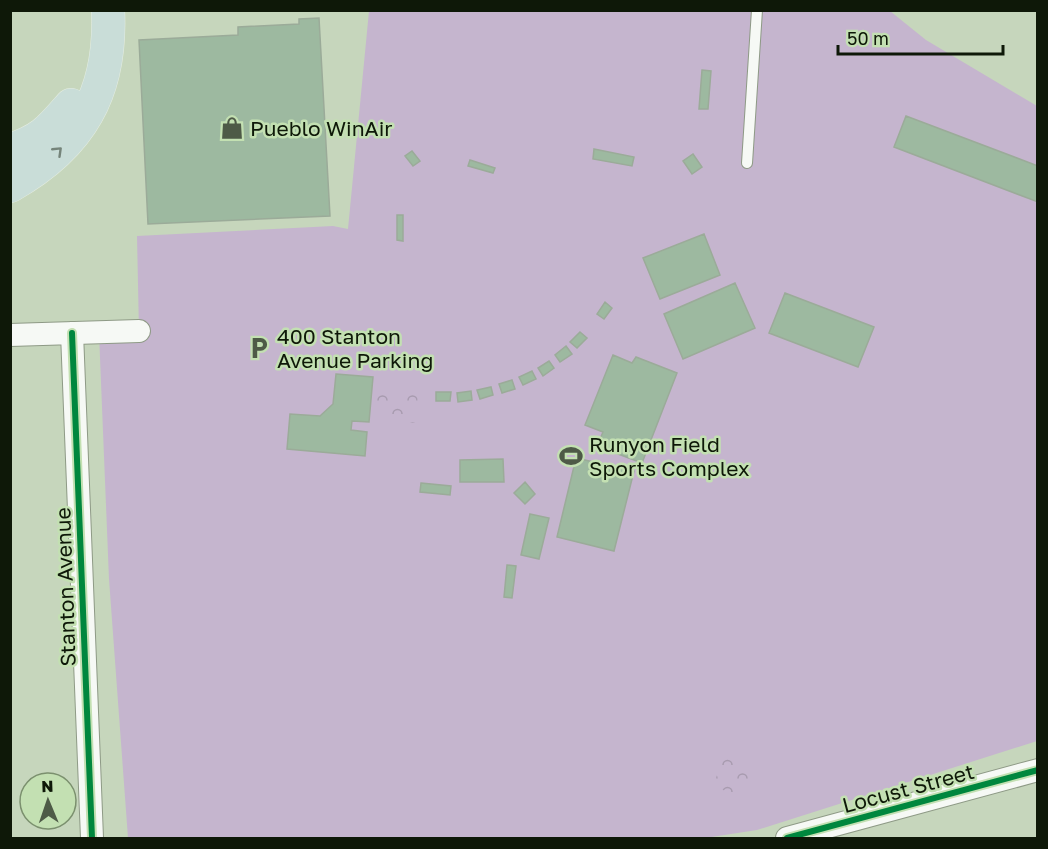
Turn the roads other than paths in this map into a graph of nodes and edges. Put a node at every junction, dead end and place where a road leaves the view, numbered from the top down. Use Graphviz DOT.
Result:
graph roads {
  1 [pos="85,10"];
  2 [pos="108,10"];
  3 [pos="757,10"];
  4 [pos="10,150"];
  5 [pos="747,163"];
  6 [pos="10,186"];
  7 [pos="139,331"];
  8 [pos="72,333"];
  9 [pos="10,336"];
  10 [pos="1038,770"];
  11 [pos="92,838"];
  12 [pos="787,838"];
  1 -- 4 [label="highway"];
  6 -- 2 [label="highway, one-way"];
  3 -- 5 [label="lane"];
  7 -- 8 [label="street"];
  8 -- 9 [label="street"];
  8 -- 11 [label="street, Stanton Avenue"];
  10 -- 12 [label="street, Locust Street"];
}
